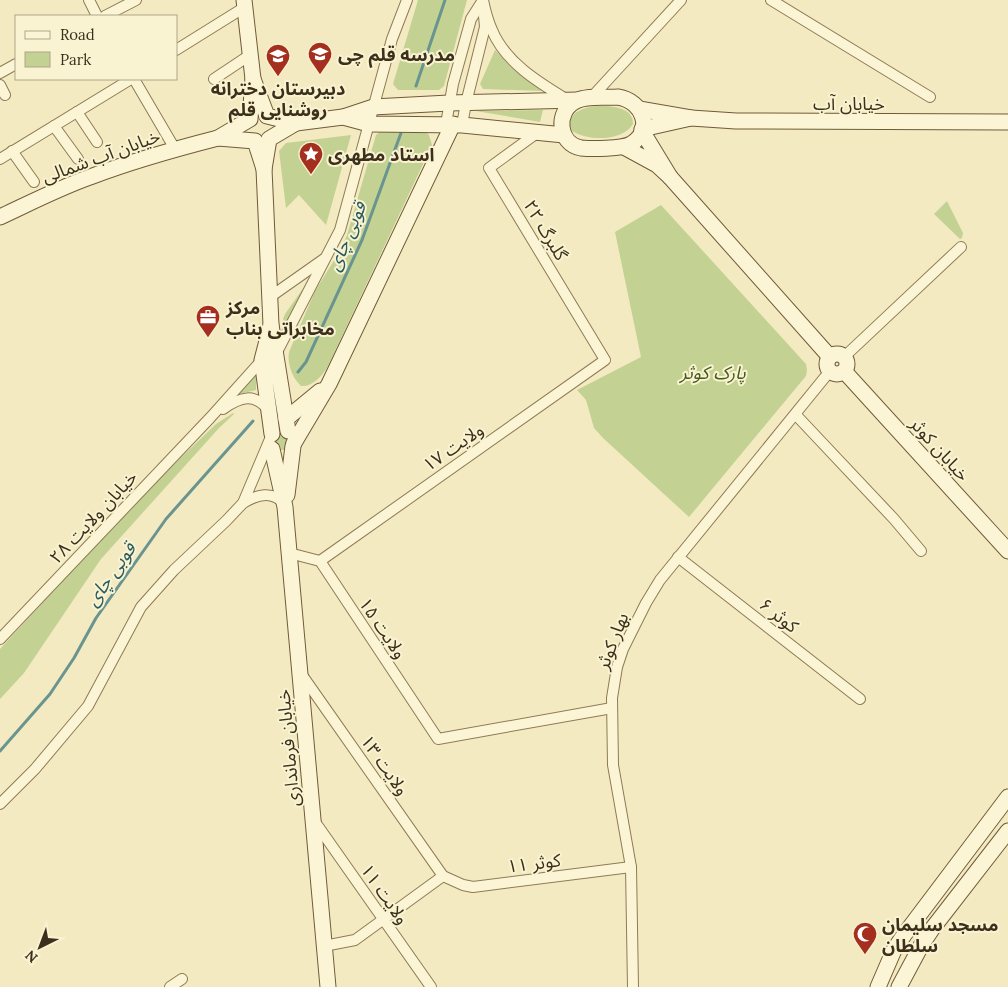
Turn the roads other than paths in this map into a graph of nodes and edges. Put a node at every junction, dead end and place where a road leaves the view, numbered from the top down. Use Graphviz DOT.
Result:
graph roads {
  1 [pos="89,0"];
  2 [pos="136,0"];
  3 [pos="407,0"];
  4 [pos="483,0"];
  5 [pos="680,0"];
  6 [pos="771,0"];
  7 [pos="245,4"];
  8 [pos="96,15"];
  9 [pos="107,15"];
  10 [pos="178,49"];
  11 [pos="250,55"];
  12 [pos="15,64"];
  13 [pos="0,72"];
  14 [pos="214,79"];
  15 [pos="252,79"];
  16 [pos="130,80"];
  17 [pos="133,80"];
  18 [pos="0,85"];
  19 [pos="5,95"];
  20 [pos="930,97"];
  21 [pos="578,99"];
  22 [pos="449,103"];
  23 [pos="466,103"];
  24 [pos="373,106"];
  25 [pos="639,109"];
  26 [pos="77,112"];
  27 [pos="267,116"];
  28 [pos="343,117"];
  29 [pos="691,118"];
  30 [pos="250,119"];
  31 [pos="1008,122"];
  32 [pos="296,123"];
  33 [pos="369,124"];
  34 [pos="454,124"];
  35 [pos="54,126"];
  36 [pos="642,130"];
  37 [pos="537,133"];
  38 [pos="564,136"];
  39 [pos="218,138"];
  40 [pos="262,140"];
  41 [pos="97,142"];
  42 [pos="624,147"];
  43 [pos="176,150"];
  44 [pos="12,152"];
  45 [pos="0,159"];
  46 [pos="78,159"];
  47 [pos="670,177"];
  48 [pos="34,182"];
  49 [pos="0,217"];
  50 [pos="961,247"];
  51 [pos="327,257"];
  52 [pos="270,297"];
  53 [pos="269,357"];
  54 [pos="605,360"];
  55 [pos="837,364"];
  56 [pos="329,384"];
  57 [pos="269,412"];
  58 [pos="796,415"];
  59 [pos="210,418"];
  60 [pos="290,435"];
  61 [pos="271,440"];
  62 [pos="242,503"];
  63 [pos="285,506"];
  64 [pos="921,551"];
  65 [pos="1008,551"];
  66 [pos="289,553"];
  67 [pos="678,557"];
  68 [pos="320,561"];
  69 [pos="0,639"];
  70 [pos="300,673"];
  71 [pos="860,699"];
  72 [pos="612,708"];
  73 [pos="1008,797"];
  74 [pos="0,804"];
  75 [pos="313,820"];
  76 [pos="1008,831"];
  77 [pos="630,867"];
  78 [pos="443,876"];
  79 [pos="383,919"];
  80 [pos="324,946"];
  81 [pos="182,979"];
  82 [pos="170,987"];
  83 [pos="328,987"];
  84 [pos="430,987"];
  85 [pos="633,987"];
  86 [pos="878,987"];
  87 [pos="900,987"];
  1 -- 8 [label="street"];
  2 -- 9 [label="street"];
  3 -- 24 [label="street, خیابان ولایت ۲۸"];
  4 -- 21 [label="street"];
  5 -- 21 [label="street"];
  6 -- 20 [label="street"];
  7 -- 10 [label="street"];
  7 -- 11 [label="main road"];
  11 -- 14 [label="street"];
  11 -- 15 [label="main road"];
  12 -- 13 [label="street"];
  15 -- 27 [label="main road"];
  15 -- 30 [label="main road"];
  16 -- 26 [label="street"];
  17 -- 43 [label="street"];
  18 -- 19 [label="street"];
  21 -- 23 [label="main road"];
  21 -- 25 [label="main road"];
  21 -- 38 [label="main road"];
  22 -- 23 [label="main road"];
  22 -- 23 [label="street"];
  22 -- 24 [label="main road"];
  22 -- 34 [label="street"];
  23 -- 34 [label="street"];
  24 -- 28 [label="main road"];
  24 -- 33 [label="street, خیابان ولایت ۲۸"];
  25 -- 29 [label="main road, خیابان آب"];
  25 -- 36 [label="main road"];
  26 -- 35 [label="street"];
  26 -- 41 [label="street"];
  27 -- 30 [label="main road"];
  27 -- 32 [label="main road"];
  27 -- 40 [label="main road"];
  28 -- 32 [label="main road"];
  28 -- 33 [label="main road"];
  29 -- 31 [label="main road, خیابان آب"];
  29 -- 36 [label="main road, خیابان آب"];
  30 -- 39 [label="main road, خیابان آب شمالی"];
  30 -- 40 [label="main road"];
  32 -- 40 [label="main road"];
  33 -- 34 [label="main road"];
  33 -- 51 [label="street, خیابان ولایت ۲۸"];
  34 -- 37 [label="main road"];
  34 -- 56 [label="main road"];
  35 -- 44 [label="street"];
  35 -- 46 [label="street"];
  36 -- 42 [label="main road"];
  36 -- 47 [label="main road, خیابان کوثر"];
  37 -- 38 [label="main road"];
  37 -- 54 [label="street, گلبرگ ۲۲"];
  38 -- 42 [label="main road"];
  39 -- 40 [label="main road, خیابان آب شمالی"];
  39 -- 43 [label="main road, خیابان آب شمالی"];
  40 -- 52 [label="main road, خیابان فرمانداری"];
  42 -- 47 [label="main road, خیابان کوثر"];
  43 -- 49 [label="main road, خیابان آب شمالی"];
  44 -- 45 [label="street"];
  44 -- 48 [label="street"];
  47 -- 55 [label="main road, خیابان کوثر"];
  50 -- 55 [label="street, بهار کوثر"];
  51 -- 52 [label="street"];
  51 -- 53 [label="street, خیابان ولایت ۲۸"];
  52 -- 53 [label="main road, خیابان فرمانداری"];
  53 -- 57 [label="main road, خیابان فرمانداری"];
  53 -- 59 [label="street, خیابان ولایت ۲۸"];
  53 -- 60 [label="main road, خیابان فرمانداری"];
  54 -- 68 [label="street, ولایت ۱۷"];
  55 -- 58 [label="street, بهار کوثر"];
  55 -- 65 [label="main road, خیابان کوثر"];
  56 -- 60 [label="main road"];
  56 -- 60 [label="main road"];
  57 -- 59 [label="street, خیابان ولایت ۲۸"];
  57 -- 61 [label="main road, خیابان فرمانداری"];
  58 -- 64 [label="street"];
  58 -- 67 [label="street, بهار کوثر"];
  59 -- 69 [label="street, خیابان ولایت ۲۸"];
  60 -- 61 [label="main road"];
  60 -- 61 [label="main road"];
  60 -- 63 [label="main road, خیابان فرمانداری"];
  61 -- 62 [label="street"];
  61 -- 63 [label="main road, خیابان فرمانداری"];
  62 -- 63 [label="street"];
  62 -- 74 [label="street"];
  63 -- 66 [label="main road, خیابان فرمانداری"];
  66 -- 68 [label="street"];
  66 -- 70 [label="main road, خیابان فرمانداری"];
  67 -- 71 [label="street, کوثر ۶"];
  67 -- 72 [label="street, بهار کوثر"];
  68 -- 72 [label="street, ولایت ۱۵"];
  70 -- 75 [label="main road, خیابان فرمانداری"];
  70 -- 78 [label="street, ولایت ۱۳"];
  72 -- 77 [label="street, بهار کوثر"];
  73 -- 86 [label="main road"];
  75 -- 79 [label="street, ولایت ۱۱"];
  75 -- 80 [label="main road, خیابان فرمانداری"];
  76 -- 87 [label="main road"];
  77 -- 78 [label="street, کوثر ۱۱"];
  77 -- 85 [label="street, بهار کوثر"];
  78 -- 79 [label="street"];
  79 -- 80 [label="street"];
  79 -- 84 [label="street, ولایت ۱۱"];
  80 -- 83 [label="main road, خیابان فرمانداری"];
  81 -- 82 [label="street"];
}
